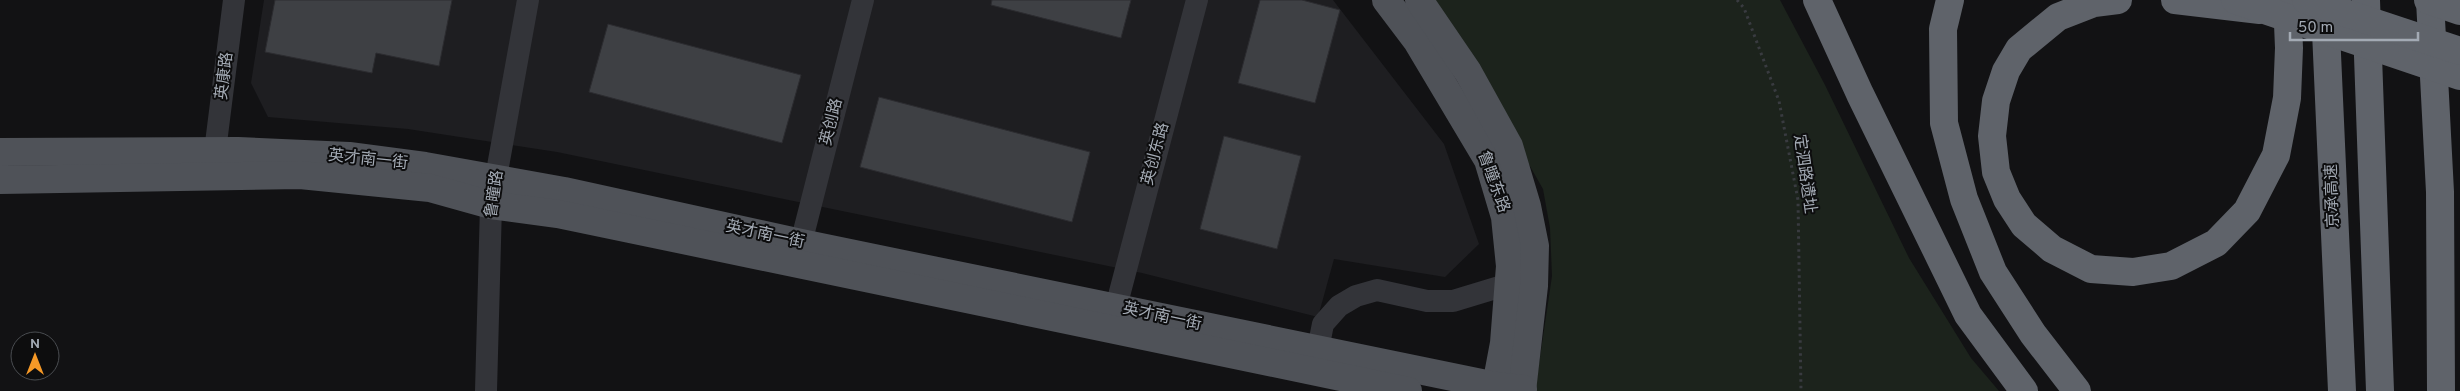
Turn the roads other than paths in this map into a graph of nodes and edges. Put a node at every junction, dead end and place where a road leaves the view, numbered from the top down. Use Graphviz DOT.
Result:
graph roads {
  1 [pos="234,0"];
  2 [pos="528,0"];
  3 [pos="863,0"];
  4 [pos="1197,0"];
  5 [pos="1386,0"];
  6 [pos="1419,0"];
  7 [pos="1817,0"];
  8 [pos="1950,0"];
  9 [pos="2118,0"];
  10 [pos="2175,0"];
  11 [pos="2235,0"];
  12 [pos="2306,0"];
  13 [pos="2324,0"];
  14 [pos="2366,0"];
  15 [pos="2429,0"];
  16 [pos="2276,5"];
  17 [pos="2459,10"];
  18 [pos="2460,51"];
  19 [pos="2460,76"];
  20 [pos="215,151"];
  21 [pos="0,152"];
  22 [pos="0,180"];
  23 [pos="2440,192"];
  24 [pos="493,193"];
  25 [pos="801,243"];
  26 [pos="1509,284"];
  27 [pos="2460,292"];
  28 [pos="1116,307"];
  29 [pos="1318,349"];
  30 [pos="1495,388"];
  31 [pos="1522,390"];
  32 [pos="486,391"];
  33 [pos="1408,391"];
  34 [pos="2024,391"];
  35 [pos="2077,391"];
  36 [pos="2342,391"];
  37 [pos="2380,391"];
  38 [pos="2441,391"];
  1 -- 20 [label="street, 英康路"];
  2 -- 24 [label="street, 鲁瞳路"];
  3 -- 25 [label="street, 英创路"];
  4 -- 28 [label="street, 英创东路"];
  5 -- 26 [label="main road, 鲁瞳东路"];
  6 -- 31 [label="main road, 鲁瞳东路"];
  7 -- 34 [label="highway"];
  8 -- 35 [label="highway"];
  9 -- 16 [label="highway"];
  10 -- 16 [label="highway, bridge"];
  11 -- 16 [label="highway, bridge"];
  12 -- 18 [label="highway, bridge"];
  13 -- 36 [label="highway, 京承高速"];
  14 -- 37 [label="highway"];
  15 -- 17 [label="highway, bridge"];
  15 -- 23 [label="highway"];
  16 -- 19 [label="highway, bridge"];
  20 -- 21 [label="main road, 英才南一街"];
  20 -- 24 [label="main road, 英才南一街"];
  22 -- 24 [label="main road, 英才南一街"];
  23 -- 27 [label="highway"];
  23 -- 38 [label="highway"];
  24 -- 25 [label="main road, 英才南一街"];
  24 -- 32 [label="street, 鲁瞳路"];
  24 -- 33 [label="main road, 英才南一街"];
  25 -- 28 [label="main road, 英才南一街"];
  26 -- 29 [label="street"];
  26 -- 30 [label="main road, 鲁瞳东路"];
  28 -- 29 [label="main road, 英才南一街"];
  29 -- 30 [label="main road, 英才南一街"];
  30 -- 31 [label="main road, 英才南一街"];
}
